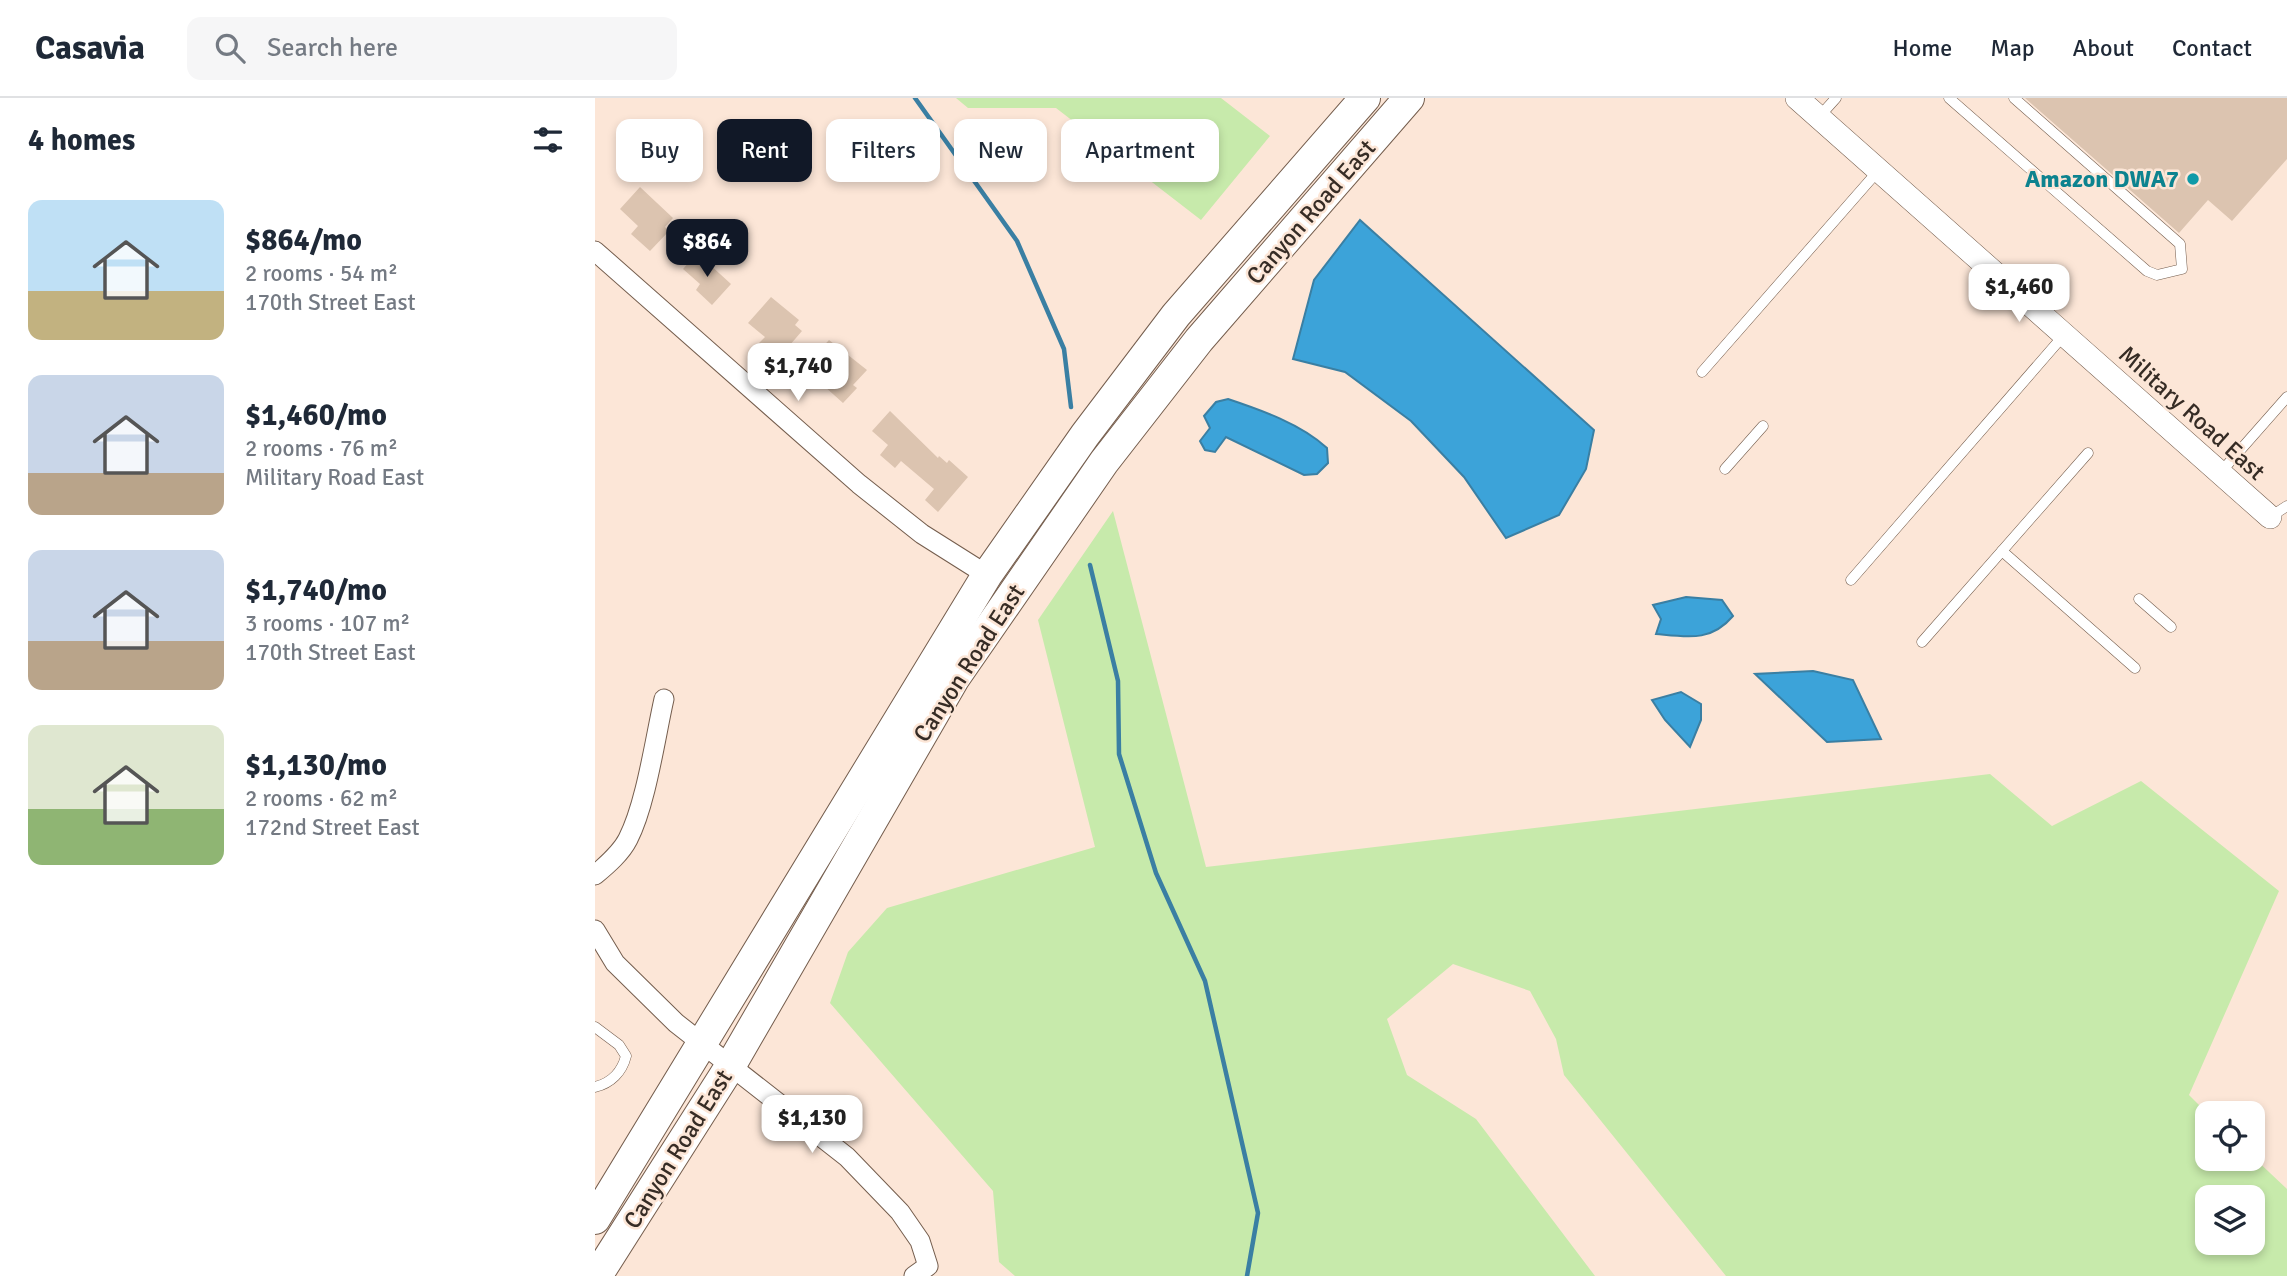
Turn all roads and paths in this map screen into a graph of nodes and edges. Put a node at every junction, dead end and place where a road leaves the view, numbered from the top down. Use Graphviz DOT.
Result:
graph roads {
  1 [pos="1364,98"];
  2 [pos="1409,98"];
  3 [pos="1797,98"];
  4 [pos="1836,98"];
  5 [pos="1949,98"];
  6 [pos="2014,98"];
  7 [pos="1819,118"];
  8 [pos="1878,170"];
  9 [pos="595,251"];
  10 [pos="2064,335"];
  11 [pos="1702,372"];
  12 [pos="2287,397"];
  13 [pos="1763,426"];
  14 [pos="2088,453"];
  15 [pos="1725,469"];
  16 [pos="2220,473"];
  17 [pos="2279,512"];
  18 [pos="2002,551"];
  19 [pos="987,575"];
  20 [pos="1851,580"];
  21 [pos="2139,599"];
  22 [pos="2171,627"];
  23 [pos="1922,642"];
  24 [pos="2135,668"];
  25 [pos="954,680"];
  26 [pos="664,699"];
  27 [pos="595,875"];
  28 [pos="595,930"];
  29 [pos="595,1027"];
  30 [pos="702,1043"];
  31 [pos="731,1065"];
  32 [pos="595,1087"];
  33 [pos="595,1219"];
  34 [pos="925,1273"];
  35 [pos="597,1276"];
  1 -- 19 [label="main road, Canyon Road East"];
  2 -- 25 [label="main road, Canyon Road East"];
  3 -- 7 [label="street, Military Road East"];
  4 -- 7 [label="lane"];
  5 -- 6 [label="lane"];
  7 -- 8 [label="street, Military Road East"];
  8 -- 10 [label="street, Military Road East"];
  8 -- 11 [label="lane"];
  9 -- 19 [label="street"];
  10 -- 16 [label="street, Military Road East"];
  10 -- 20 [label="lane"];
  12 -- 16 [label="lane"];
  13 -- 15 [label="lane"];
  14 -- 18 [label="lane"];
  16 -- 17 [label="street, Military Road East"];
  18 -- 23 [label="lane"];
  18 -- 24 [label="lane"];
  19 -- 25 [label="main road"];
  19 -- 30 [label="main road, Canyon Road East"];
  21 -- 22 [label="lane"];
  25 -- 31 [label="main road, Canyon Road East"];
  26 -- 27 [label="street"];
  28 -- 30 [label="street"];
  29 -- 32 [label="lane"];
  30 -- 31 [label="street"];
  30 -- 33 [label="main road, Canyon Road East"];
  31 -- 34 [label="street"];
  31 -- 35 [label="main road, Canyon Road East"];
}
